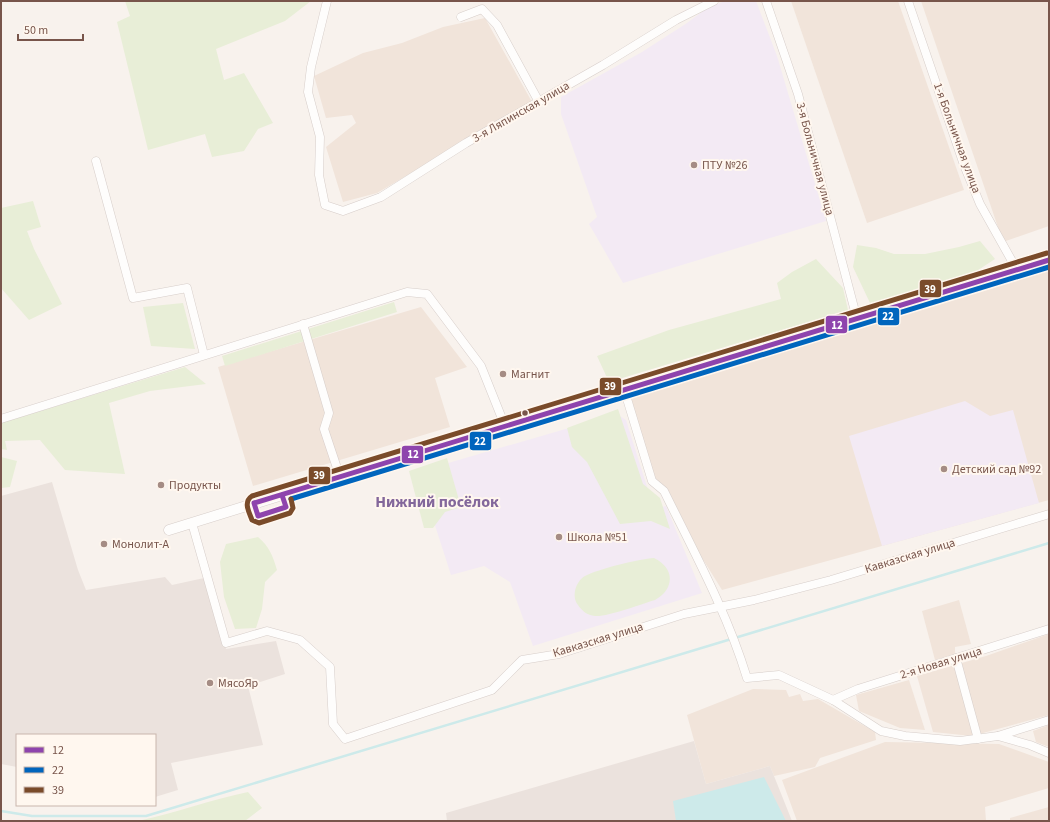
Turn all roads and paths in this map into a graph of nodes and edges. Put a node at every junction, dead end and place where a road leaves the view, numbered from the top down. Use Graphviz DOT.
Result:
graph roads {
  1 [pos="327,1"];
  2 [pos="714,1"];
  3 [pos="766,1"];
  4 [pos="908,1"];
  5 [pos="480,5"];
  6 [pos="461,17"];
  7 [pos="539,102"];
  8 [pos="96,161"];
  9 [pos="1049,260"];
  10 [pos="1017,270"];
  11 [pos="857,319"];
  12 [pos="303,324"];
  13 [pos="204,355"];
  14 [pos="624,389"];
  15 [pos="1,419"];
  16 [pos="506,426"];
  17 [pos="340,477"];
  18 [pos="1049,514"];
  19 [pos="192,523"];
  20 [pos="169,530"];
  21 [pos="721,606"];
  22 [pos="1049,629"];
  23 [pos="956,658"];
  24 [pos="834,700"];
  25 [pos="1049,720"];
  26 [pos="998,736"];
  27 [pos="978,739"];
  28 [pos="1049,753"];
  1 -- 7 [label="street, 3-я Ляпинская улица"];
  2 -- 7 [label="street, 3-я Ляпинская улица"];
  3 -- 11 [label="street, 3-я Больничная улица"];
  4 -- 10 [label="street, 1-я Больничная улица"];
  5 -- 6 [label="street"];
  5 -- 7 [label="street"];
  8 -- 13 [label="street"];
  9 -- 10 [label="street"];
  10 -- 11 [label="street"];
  11 -- 14 [label="street"];
  12 -- 13 [label="street"];
  12 -- 16 [label="street"];
  12 -- 17 [label="street"];
  13 -- 15 [label="street"];
  14 -- 16 [label="street"];
  14 -- 21 [label="street"];
  16 -- 17 [label="street"];
  17 -- 19 [label="street"];
  18 -- 21 [label="street, Кавказская улица"];
  19 -- 20 [label="street"];
  19 -- 21 [label="street, Кавказская улица"];
  21 -- 24 [label="street"];
  22 -- 23 [label="street, 2-я Новая улица"];
  23 -- 24 [label="street, 2-я Новая улица"];
  23 -- 27 [label="street"];
  24 -- 27 [label="street"];
  25 -- 26 [label="street"];
  26 -- 27 [label="street"];
  26 -- 28 [label="street"];
}
